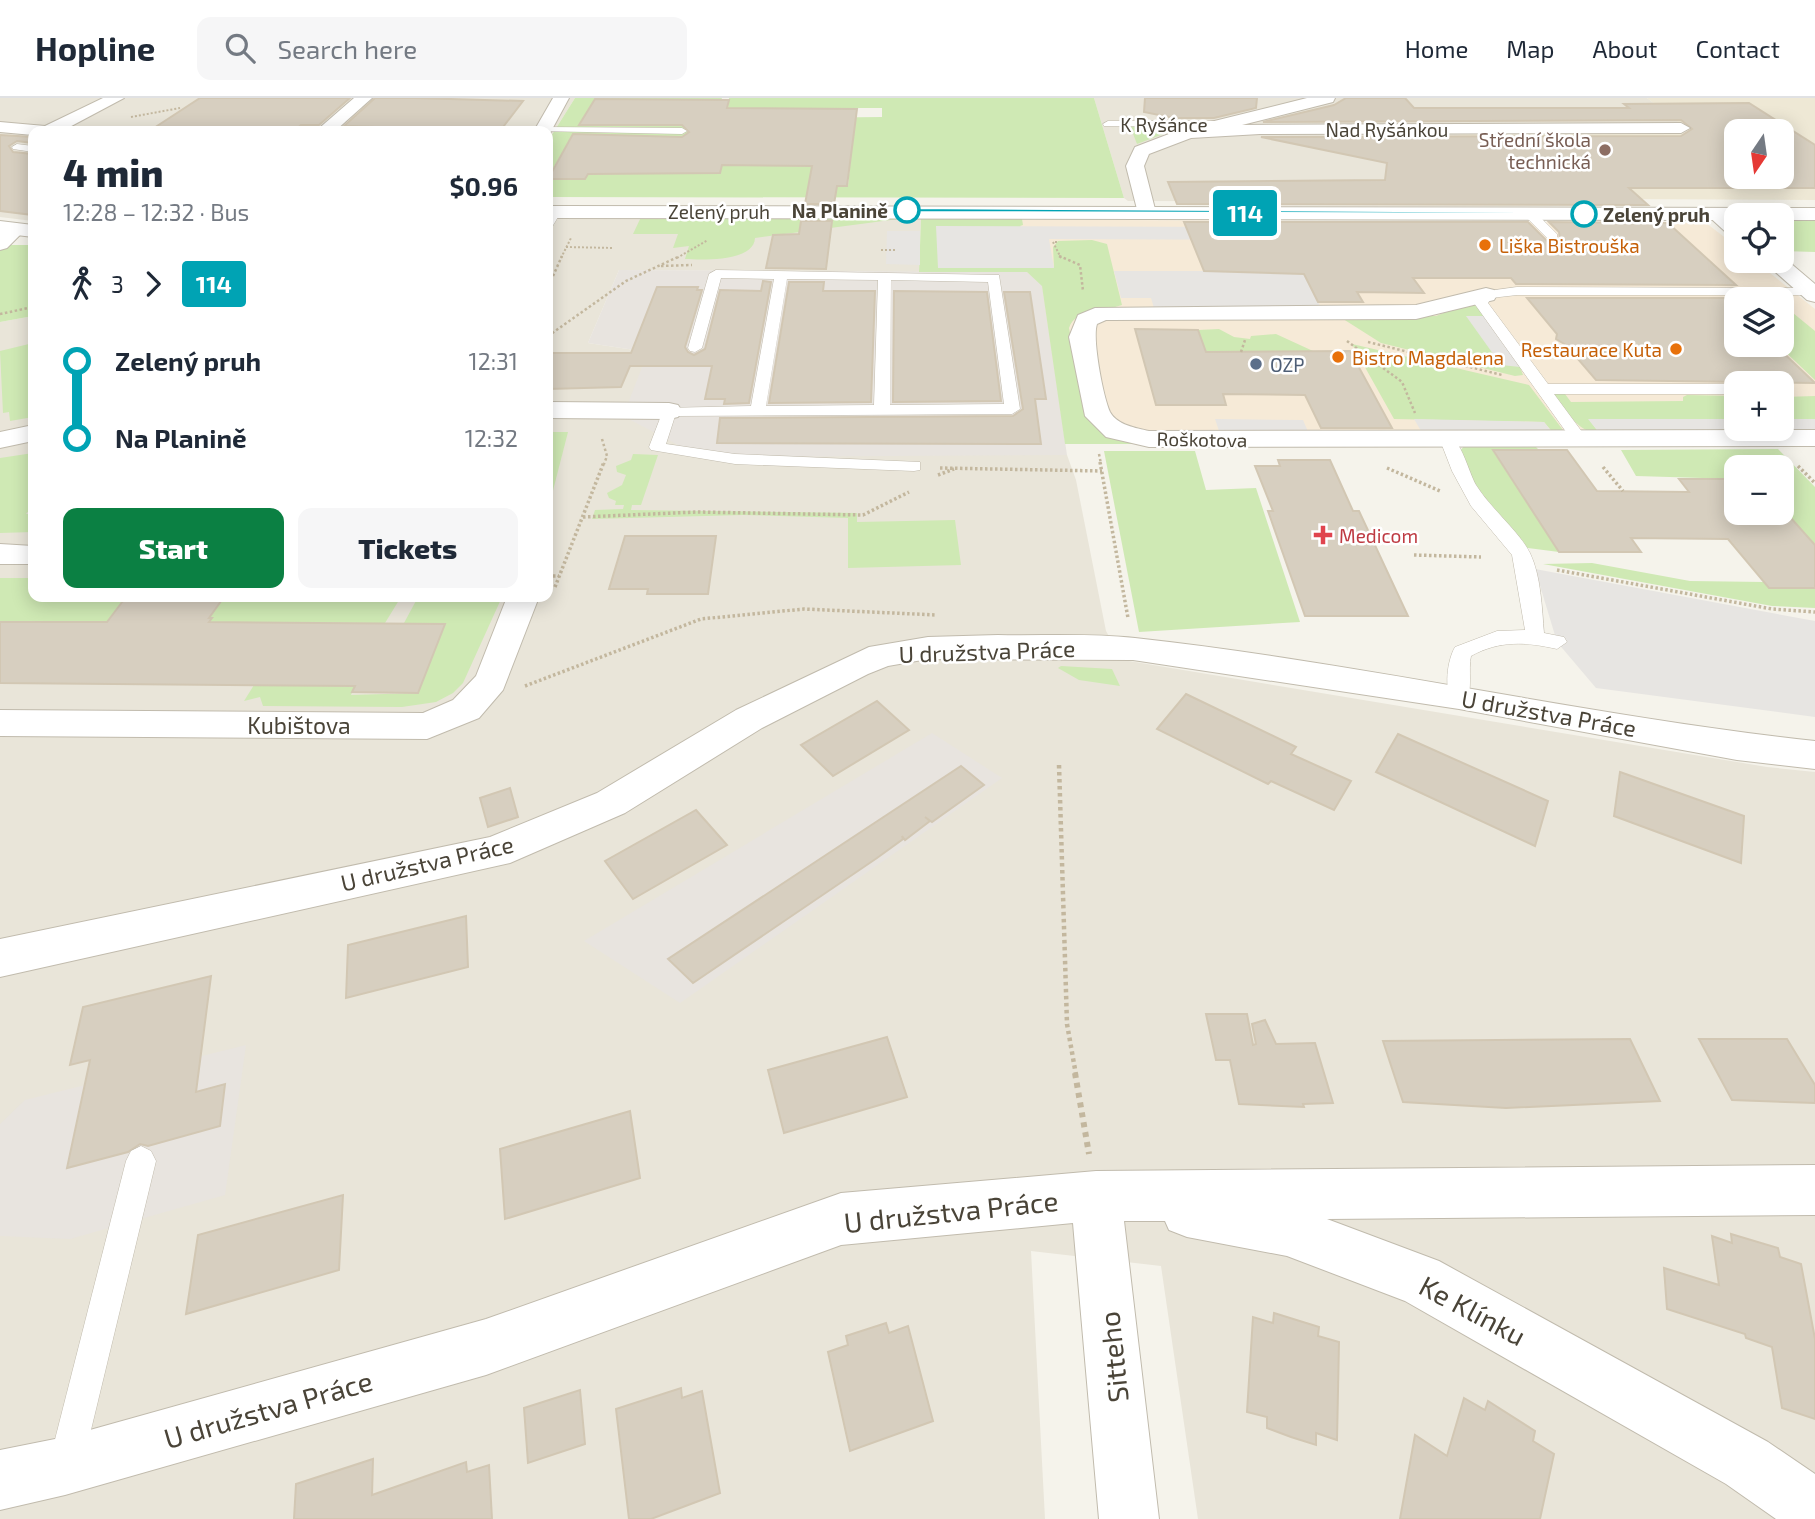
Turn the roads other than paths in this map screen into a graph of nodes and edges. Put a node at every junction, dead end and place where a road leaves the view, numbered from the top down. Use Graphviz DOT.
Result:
graph roads {
  1 [pos="116,98"];
  2 [pos="364,98"];
  3 [pos="561,98"];
  4 [pos="1319,98"];
  5 [pos="1326,98"];
  6 [pos="1226,123"];
  7 [pos="1108,124"];
  8 [pos="59,126"];
  9 [pos="331,126"];
  10 [pos="546,126"];
  11 [pos="0,127"];
  12 [pos="1681,128"];
  13 [pos="1260,129"];
  14 [pos="28,130"];
  15 [pos="553,131"];
  16 [pos="682,131"];
  17 [pos="1188,133"];
  18 [pos="1146,213"];
  19 [pos="1530,214"];
  20 [pos="1716,214"];
  21 [pos="1815,214"];
  22 [pos="553,216"];
  23 [pos="1724,221"];
  24 [pos="16,229"];
  25 [pos="1553,237"];
  26 [pos="0,244"];
  27 [pos="1790,273"];
  28 [pos="780,275"];
  29 [pos="885,276"];
  30 [pos="1592,279"];
  31 [pos="1810,288"];
  32 [pos="1606,291"];
  33 [pos="1486,295"];
  34 [pos="695,348"];
  35 [pos="1540,387"];
  36 [pos="1724,389"];
  37 [pos="553,410"];
  38 [pos="758,410"];
  39 [pos="882,410"];
  40 [pos="669,411"];
  41 [pos="28,434"];
  42 [pos="1815,438"];
  43 [pos="0,440"];
  44 [pos="1438,440"];
  45 [pos="1580,440"];
  46 [pos="914,466"];
  47 [pos="0,555"];
  48 [pos="28,555"];
  49 [pos="533,602"];
  50 [pos="1535,638"];
  51 [pos="1556,642"];
  52 [pos="1459,697"];
  53 [pos="0,723"];
  54 [pos="1815,755"];
  55 [pos="0,958"];
  56 [pos="141,1161"];
  57 [pos="1815,1190"];
  58 [pos="1096,1196"];
  59 [pos="65,1466"];
  60 [pos="0,1480"];
  61 [pos="1815,1510"];
  62 [pos="1129,1519"];
  1 -- 8 [label="street"];
  2 -- 9 [label="street"];
  3 -- 10 [label="street"];
  4 -- 5 [label="street, K Ryšánce"];
  4 -- 6 [label="street, K Ryšánce"];
  6 -- 7 [label="lane, K Ryšánce"];
  6 -- 13 [label="street, Nad Ryšánkou"];
  6 -- 17 [label="street, K Ryšánce"];
  11 -- 14 [label="street"];
  12 -- 13 [label="street, Nad Ryšánkou"];
  13 -- 17 [label="street, Nad Ryšánkou"];
  15 -- 16 [label="lane"];
  17 -- 18 [label="street, K Ryšánce"];
  18 -- 19 [label="street, Zelený pruh"];
  18 -- 22 [label="street, Zelený pruh"];
  19 -- 20 [label="street, Zelený pruh"];
  19 -- 25 [label="lane"];
  20 -- 21 [label="street, Zelený pruh"];
  20 -- 23 [label="street"];
  24 -- 26 [label="street"];
  27 -- 31 [label="street"];
  28 -- 29 [label="lane"];
  28 -- 34 [label="lane"];
  28 -- 38 [label="lane"];
  29 -- 39 [label="lane"];
  29 -- 39 [label="lane"];
  30 -- 32 [label="lane"];
  31 -- 32 [label="lane"];
  32 -- 33 [label="lane"];
  33 -- 35 [label="lane"];
  33 -- 44 [label="street, Roškotova"];
  35 -- 36 [label="lane"];
  35 -- 45 [label="lane"];
  37 -- 40 [label="street"];
  38 -- 39 [label="lane"];
  38 -- 40 [label="lane"];
  40 -- 46 [label="lane"];
  41 -- 43 [label="street"];
  42 -- 45 [label="street, Roškotova"];
  44 -- 45 [label="street, Roškotova"];
  44 -- 50 [label="lane"];
  47 -- 48 [label="street"];
  49 -- 53 [label="street, Kubištova"];
  50 -- 51 [label="lane"];
  50 -- 52 [label="lane"];
  52 -- 54 [label="street, U družstva Práce"];
  52 -- 55 [label="street, U družstva Práce"];
  56 -- 59 [label="lane"];
  57 -- 58 [label="street, U družstva Práce"];
  58 -- 59 [label="street, U družstva Práce"];
  58 -- 61 [label="street, Ke Klínku"];
  58 -- 62 [label="street, Sitteho"];
  59 -- 60 [label="street, U družstva Práce"];
}
